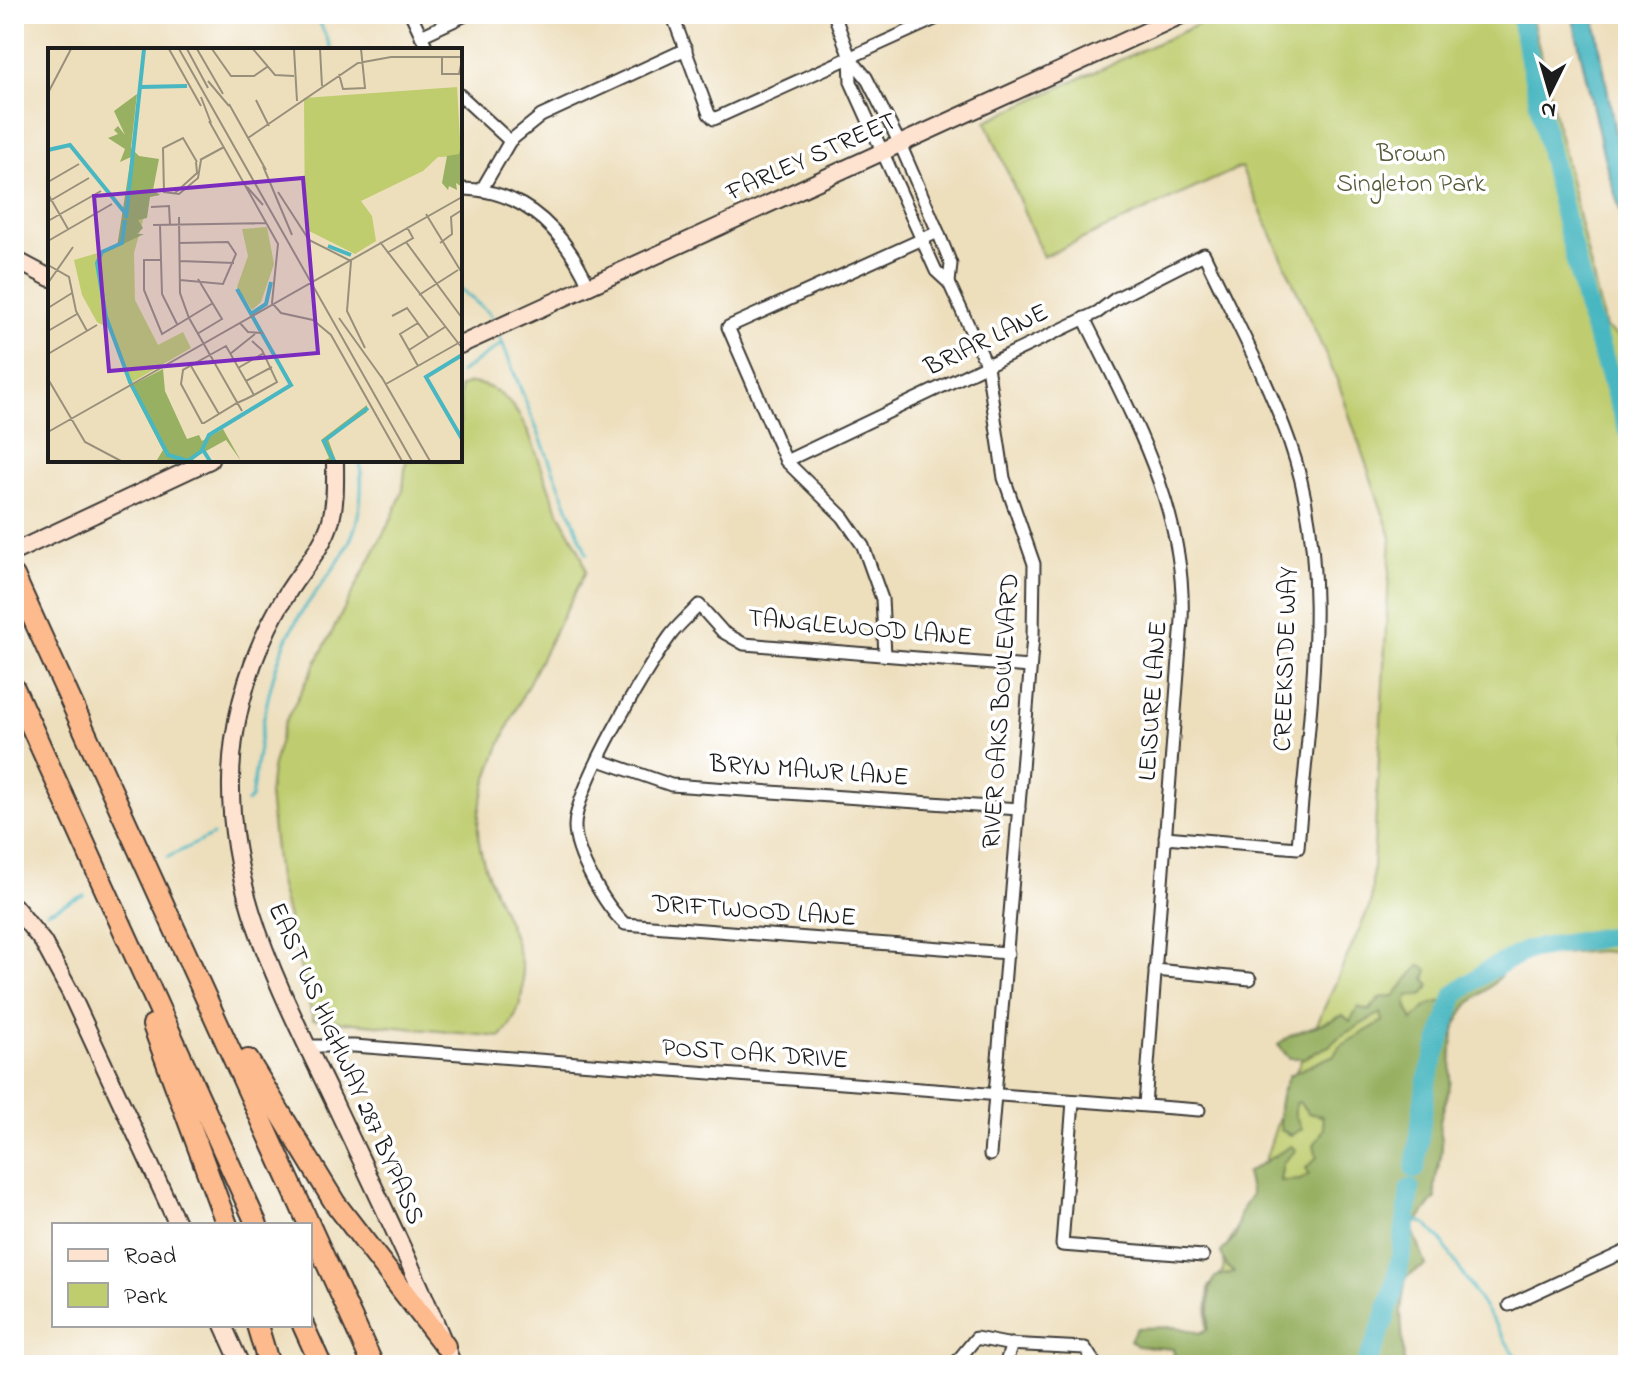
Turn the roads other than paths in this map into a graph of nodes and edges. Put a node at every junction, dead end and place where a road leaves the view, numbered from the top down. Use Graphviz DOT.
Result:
graph roads {
  1 [pos="411,14"];
  2 [pos="468,14"];
  3 [pos="672,14"];
  4 [pos="834,14"];
  5 [pos="946,14"];
  6 [pos="1184,14"];
  7 [pos="421,36"];
  8 [pos="427,48"];
  9 [pos="686,49"];
  10 [pos="850,58"];
  11 [pos="462,97"];
  12 [pos="510,141"];
  13 [pos="900,144"];
  14 [pos="884,151"];
  15 [pos="462,189"];
  16 [pos="482,189"];
  17 [pos="938,232"];
  18 [pos="921,238"];
  19 [pos="1204,254"];
  20 [pos="14,259"];
  21 [pos="48,277"];
  22 [pos="949,283"];
  23 [pos="589,286"];
  24 [pos="1084,318"];
  25 [pos="462,344"];
  26 [pos="987,366"];
  27 [pos="786,461"];
  28 [pos="206,462"];
  29 [pos="335,462"];
  30 [pos="14,552"];
  31 [pos="14,576"];
  32 [pos="699,605"];
  33 [pos="885,655"];
  34 [pos="1030,667"];
  35 [pos="14,688"];
  36 [pos="599,760"];
  37 [pos="1019,809"];
  38 [pos="1165,837"];
  39 [pos="14,906"];
  40 [pos="128,938"];
  41 [pos="1008,953"];
  42 [pos="194,970"];
  43 [pos="1155,970"];
  44 [pos="1250,979"];
  45 [pos="307,1046"];
  46 [pos="993,1095"];
  47 [pos="1073,1101"];
  48 [pos="1145,1105"];
  49 [pos="1199,1110"];
  50 [pos="990,1155"];
  51 [pos="177,1223"];
  52 [pos="226,1223"];
  53 [pos="256,1223"];
  54 [pos="309,1223"];
  55 [pos="312,1230"];
  56 [pos="1628,1250"];
  57 [pos="1203,1256"];
  58 [pos="1509,1305"];
  59 [pos="224,1327"];
  60 [pos="258,1327"];
  61 [pos="304,1327"];
  62 [pos="1012,1344"];
  63 [pos="449,1355"];
  64 [pos="241,1365"];
  65 [pos="269,1365"];
  66 [pos="321,1365"];
  67 [pos="373,1365"];
  68 [pos="954,1365"];
  69 [pos="1005,1365"];
  70 [pos="1096,1365"];
  1 -- 7 [label="street"];
  2 -- 7 [label="street"];
  3 -- 9 [label="street"];
  4 -- 10 [label="street, RIVER OAKS BOULEVARD"];
  5 -- 10 [label="street"];
  6 -- 13 [label="main road, FARLEY STREET"];
  7 -- 8 [label="street"];
  9 -- 10 [label="street"];
  9 -- 12 [label="street"];
  10 -- 13 [label="street, RIVER OAKS BOULEVARD"];
  10 -- 14 [label="street, RIVER OAKS BOULEVARD"];
  11 -- 12 [label="street"];
  12 -- 16 [label="street"];
  13 -- 14 [label="main road, FARLEY STREET"];
  13 -- 17 [label="street, RIVER OAKS BOULEVARD"];
  14 -- 18 [label="street, RIVER OAKS BOULEVARD"];
  14 -- 23 [label="main road, FARLEY STREET"];
  15 -- 16 [label="street"];
  16 -- 23 [label="street"];
  17 -- 18 [label="street"];
  17 -- 22 [label="street, RIVER OAKS BOULEVARD"];
  18 -- 22 [label="street, RIVER OAKS BOULEVARD"];
  18 -- 27 [label="street"];
  19 -- 24 [label="street, BRIAR LANE"];
  19 -- 38 [label="street, CREEKSIDE WAY"];
  20 -- 21 [label="main road"];
  22 -- 26 [label="street, RIVER OAKS BOULEVARD"];
  23 -- 25 [label="main road, FARLEY STREET"];
  24 -- 26 [label="street, BRIAR LANE"];
  24 -- 38 [label="street, LEISURE LANE"];
  26 -- 27 [label="street, BRIAR LANE"];
  26 -- 34 [label="street, RIVER OAKS BOULEVARD"];
  27 -- 33 [label="street"];
  28 -- 30 [label="main road"];
  29 -- 45 [label="main road, EAST US HIGHWAY 287 BYPASS"];
  31 -- 42 [label="highway"];
  32 -- 33 [label="street, TANGLEWOOD LANE"];
  32 -- 36 [label="street, DRIFTWOOD LANE"];
  33 -- 34 [label="street, TANGLEWOOD LANE"];
  34 -- 37 [label="street, RIVER OAKS BOULEVARD"];
  35 -- 40 [label="highway"];
  36 -- 37 [label="street, BRYN MAWR LANE"];
  36 -- 41 [label="street, DRIFTWOOD LANE"];
  37 -- 41 [label="street, RIVER OAKS BOULEVARD"];
  38 -- 43 [label="street, LEISURE LANE"];
  39 -- 51 [label="main road"];
  40 -- 52 [label="highway"];
  40 -- 53 [label="highway"];
  41 -- 46 [label="street, RIVER OAKS BOULEVARD"];
  42 -- 54 [label="highway"];
  42 -- 63 [label="highway"];
  43 -- 44 [label="street"];
  43 -- 48 [label="street, LEISURE LANE"];
  45 -- 46 [label="street, POST OAK DRIVE"];
  45 -- 63 [label="main road, EAST US HIGHWAY 287 BYPASS"];
  46 -- 47 [label="street, POST OAK DRIVE"];
  46 -- 50 [label="street, RIVER OAKS BOULEVARD"];
  47 -- 48 [label="street, POST OAK DRIVE"];
  47 -- 57 [label="street"];
  48 -- 49 [label="street, POST OAK DRIVE"];
  55 -- 67 [label="highway"];
  56 -- 58 [label="street"];
  59 -- 64 [label="main road"];
  60 -- 65 [label="highway"];
  61 -- 66 [label="highway"];
  62 -- 68 [label="street"];
  62 -- 69 [label="street"];
  62 -- 70 [label="street"];
}
